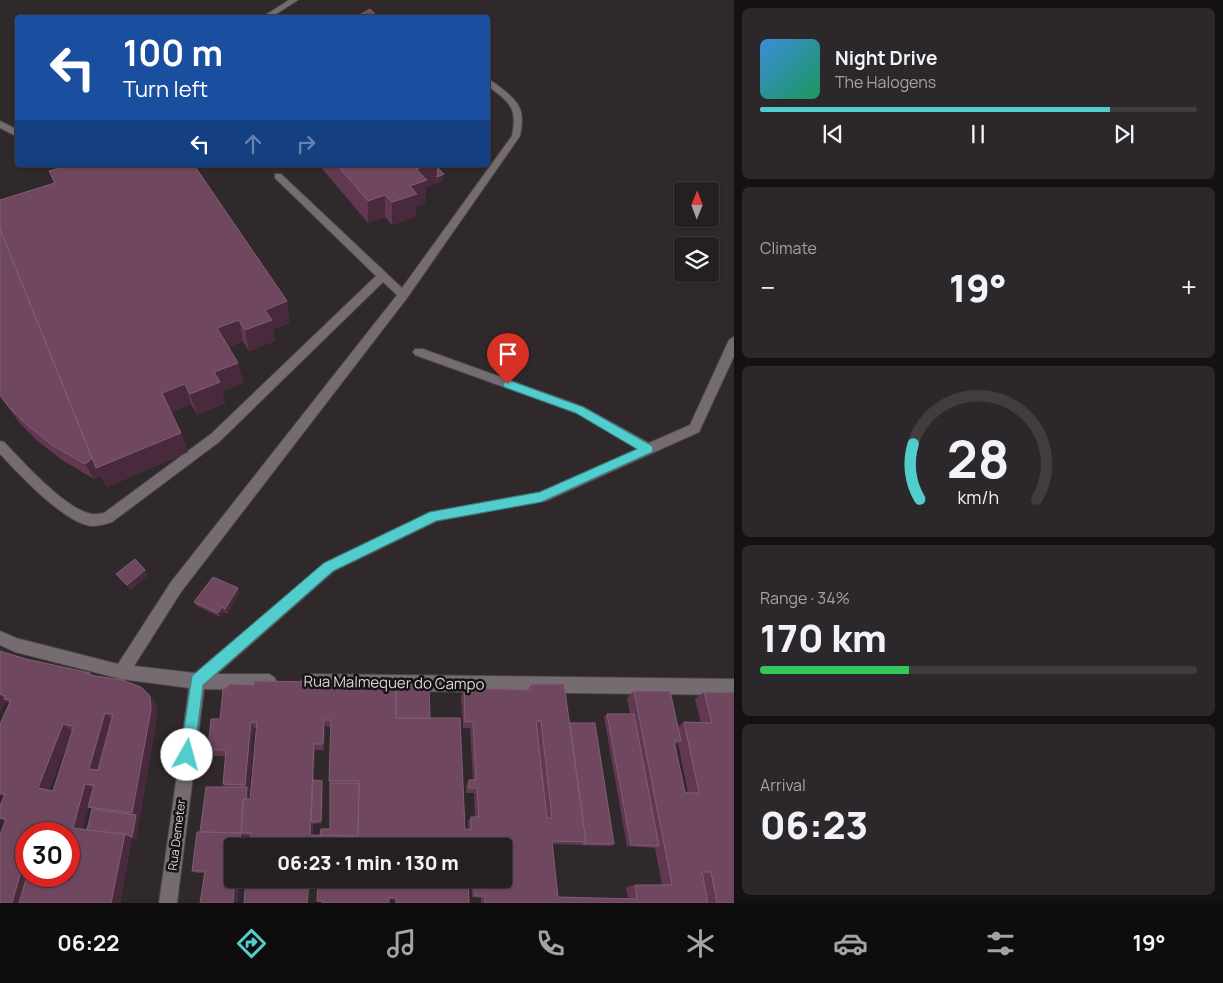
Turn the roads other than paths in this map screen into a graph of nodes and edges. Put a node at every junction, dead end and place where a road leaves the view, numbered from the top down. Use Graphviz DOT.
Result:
graph roads {
  1 [pos="294,0"];
  2 [pos="269,15"];
  3 [pos="490,84"];
  4 [pos="0,124"];
  5 [pos="15,132"];
  6 [pos="278,176"];
  7 [pos="382,276"];
  8 [pos="403,295"];
  9 [pos="734,340"];
  10 [pos="419,352"];
  11 [pos="0,446"];
  12 [pos="648,449"];
  13 [pos="0,638"];
  14 [pos="121,672"];
  15 [pos="197,681"];
  16 [pos="734,687"];
  17 [pos="168,903"];
  1 -- 2 [label="street"];
  3 -- 8 [label="street"];
  4 -- 5 [label="street"];
  6 -- 7 [label="street"];
  7 -- 8 [label="street"];
  7 -- 11 [label="street"];
  8 -- 14 [label="street"];
  9 -- 12 [label="street"];
  10 -- 12 [label="street"];
  12 -- 15 [label="street"];
  13 -- 14 [label="street, Rua Malmequer do Campo"];
  14 -- 15 [label="street, Rua Malmequer do Campo"];
  15 -- 16 [label="street, Rua Malmequer do Campo"];
  15 -- 17 [label="street, Rua Demeter"];
}
